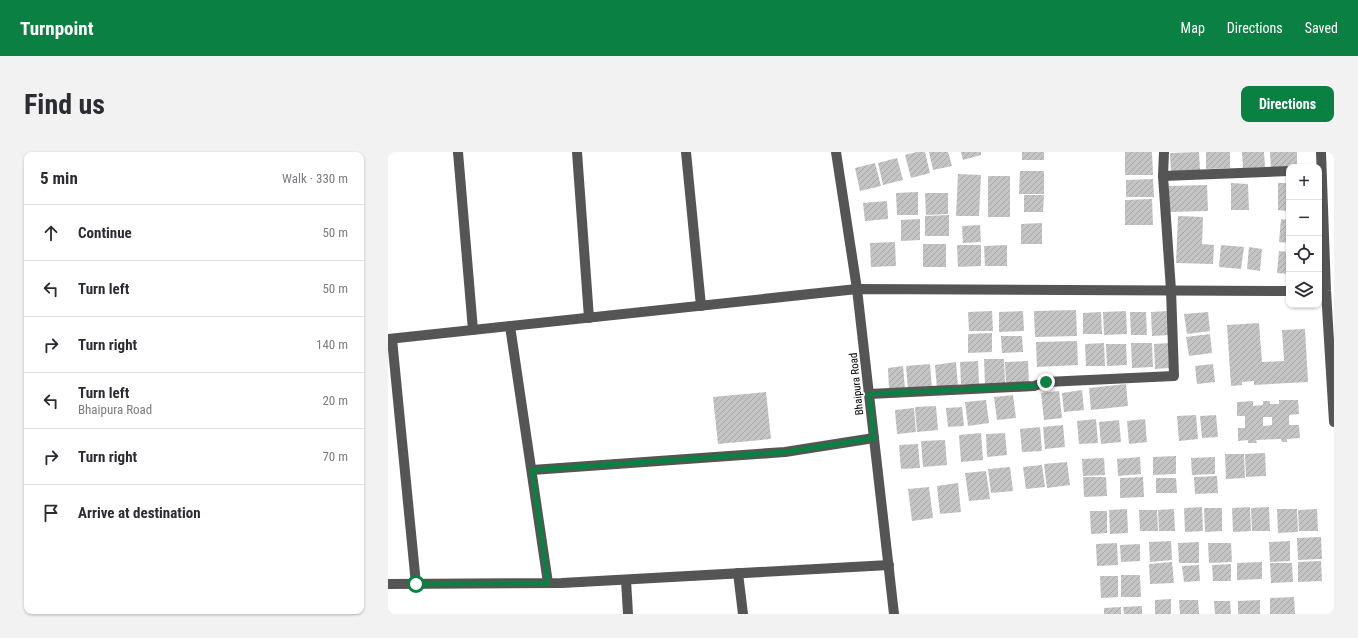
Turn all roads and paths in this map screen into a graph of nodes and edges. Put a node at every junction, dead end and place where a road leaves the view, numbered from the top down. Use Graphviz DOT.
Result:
graph roads {
  1 [pos="458,152"];
  2 [pos="578,152"];
  3 [pos="686,152"];
  4 [pos="836,152"];
  5 [pos="1164,152"];
  6 [pos="1321,152"];
  7 [pos="1320,164"];
  8 [pos="1286,171"];
  9 [pos="1163,176"];
  10 [pos="1321,200"];
  11 [pos="858,289"];
  12 [pos="1171,290"];
  13 [pos="1286,291"];
  14 [pos="1326,292"];
  15 [pos="702,306"];
  16 [pos="589,318"];
  17 [pos="510,326"];
  18 [pos="473,330"];
  19 [pos="390,339"];
  20 [pos="869,394"];
  21 [pos="1334,422"];
  22 [pos="874,438"];
  23 [pos="532,470"];
  24 [pos="889,565"];
  25 [pos="738,574"];
  26 [pos="626,580"];
  27 [pos="548,583"];
  28 [pos="388,584"];
  29 [pos="416,584"];
  30 [pos="628,614"];
  31 [pos="743,614"];
  32 [pos="894,614"];
  1 -- 18 [label="street"];
  2 -- 16 [label="street"];
  3 -- 15 [label="street"];
  4 -- 11 [label="street, Bhaipura Road"];
  5 -- 9 [label="street"];
  6 -- 7 [label="street"];
  8 -- 9 [label="street"];
  9 -- 12 [label="street"];
  10 -- 14 [label="street"];
  11 -- 12 [label="street"];
  11 -- 15 [label="street"];
  11 -- 20 [label="street, Bhaipura Road"];
  12 -- 13 [label="street"];
  12 -- 20 [label="street"];
  14 -- 21 [label="street"];
  15 -- 16 [label="street"];
  16 -- 17 [label="street"];
  17 -- 18 [label="street"];
  17 -- 23 [label="street"];
  18 -- 19 [label="street"];
  19 -- 29 [label="street"];
  20 -- 22 [label="street, Bhaipura Road"];
  22 -- 23 [label="street"];
  22 -- 24 [label="street, Bhaipura Road"];
  23 -- 27 [label="street"];
  24 -- 25 [label="street"];
  24 -- 32 [label="street, Bhaipura Road"];
  25 -- 26 [label="street"];
  25 -- 31 [label="street"];
  26 -- 27 [label="street"];
  26 -- 30 [label="street"];
  27 -- 29 [label="street"];
  28 -- 29 [label="street"];
}
